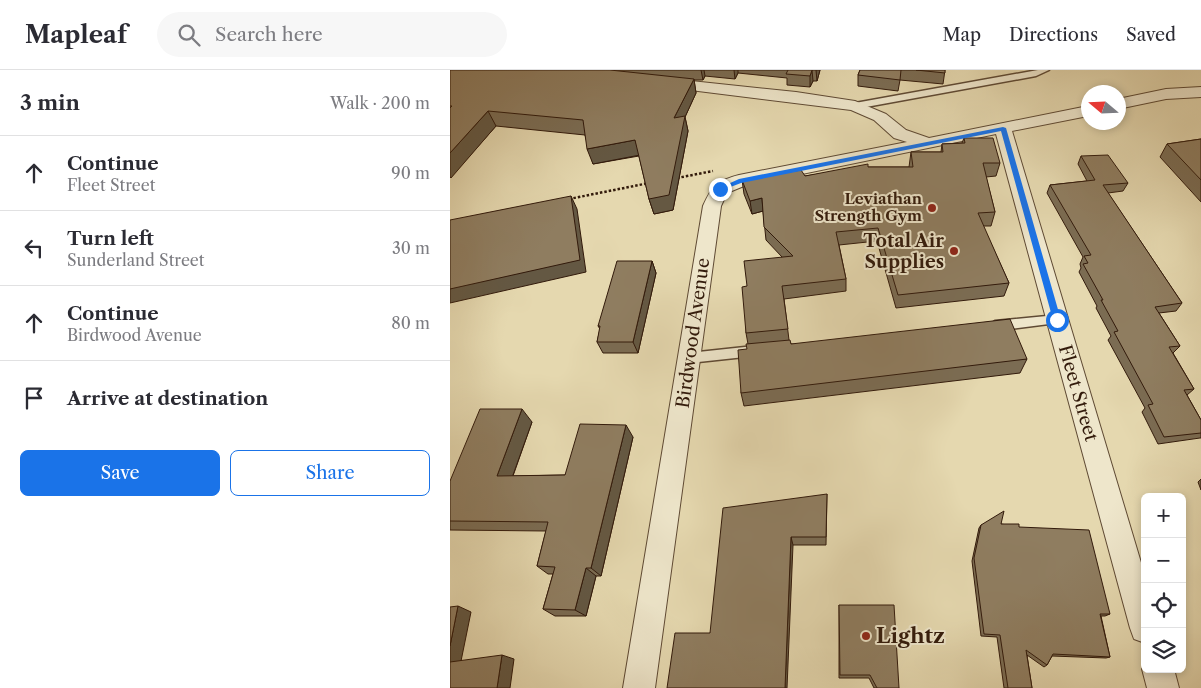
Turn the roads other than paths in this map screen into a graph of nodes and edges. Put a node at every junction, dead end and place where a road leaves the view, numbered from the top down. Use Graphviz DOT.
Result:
graph roads {
  1 [pos="1045,70"];
  2 [pos="648,81"];
  3 [pos="1201,92"];
  4 [pos="1126,102"];
  5 [pos="855,106"];
  6 [pos="1081,112"];
  7 [pos="1003,128"];
  8 [pos="925,142"];
  9 [pos="1057,320"];
  10 [pos="986,327"];
  11 [pos="762,350"];
  12 [pos="689,358"];
  13 [pos="1141,614"];
  14 [pos="1159,673"];
  15 [pos="640,688"];
  16 [pos="1164,688"];
  1 -- 5 [label="lane"];
  2 -- 5 [label="street"];
  3 -- 4 [label="street"];
  5 -- 8 [label="street"];
  6 -- 7 [label="street"];
  7 -- 8 [label="street"];
  7 -- 9 [label="street, Fleet Street"];
  8 -- 12 [label="street, Birdwood Avenue"];
  9 -- 10 [label="lane"];
  9 -- 13 [label="street, Fleet Street"];
  11 -- 12 [label="lane"];
  12 -- 15 [label="street, Birdwood Avenue"];
  14 -- 16 [label="street"];
}
